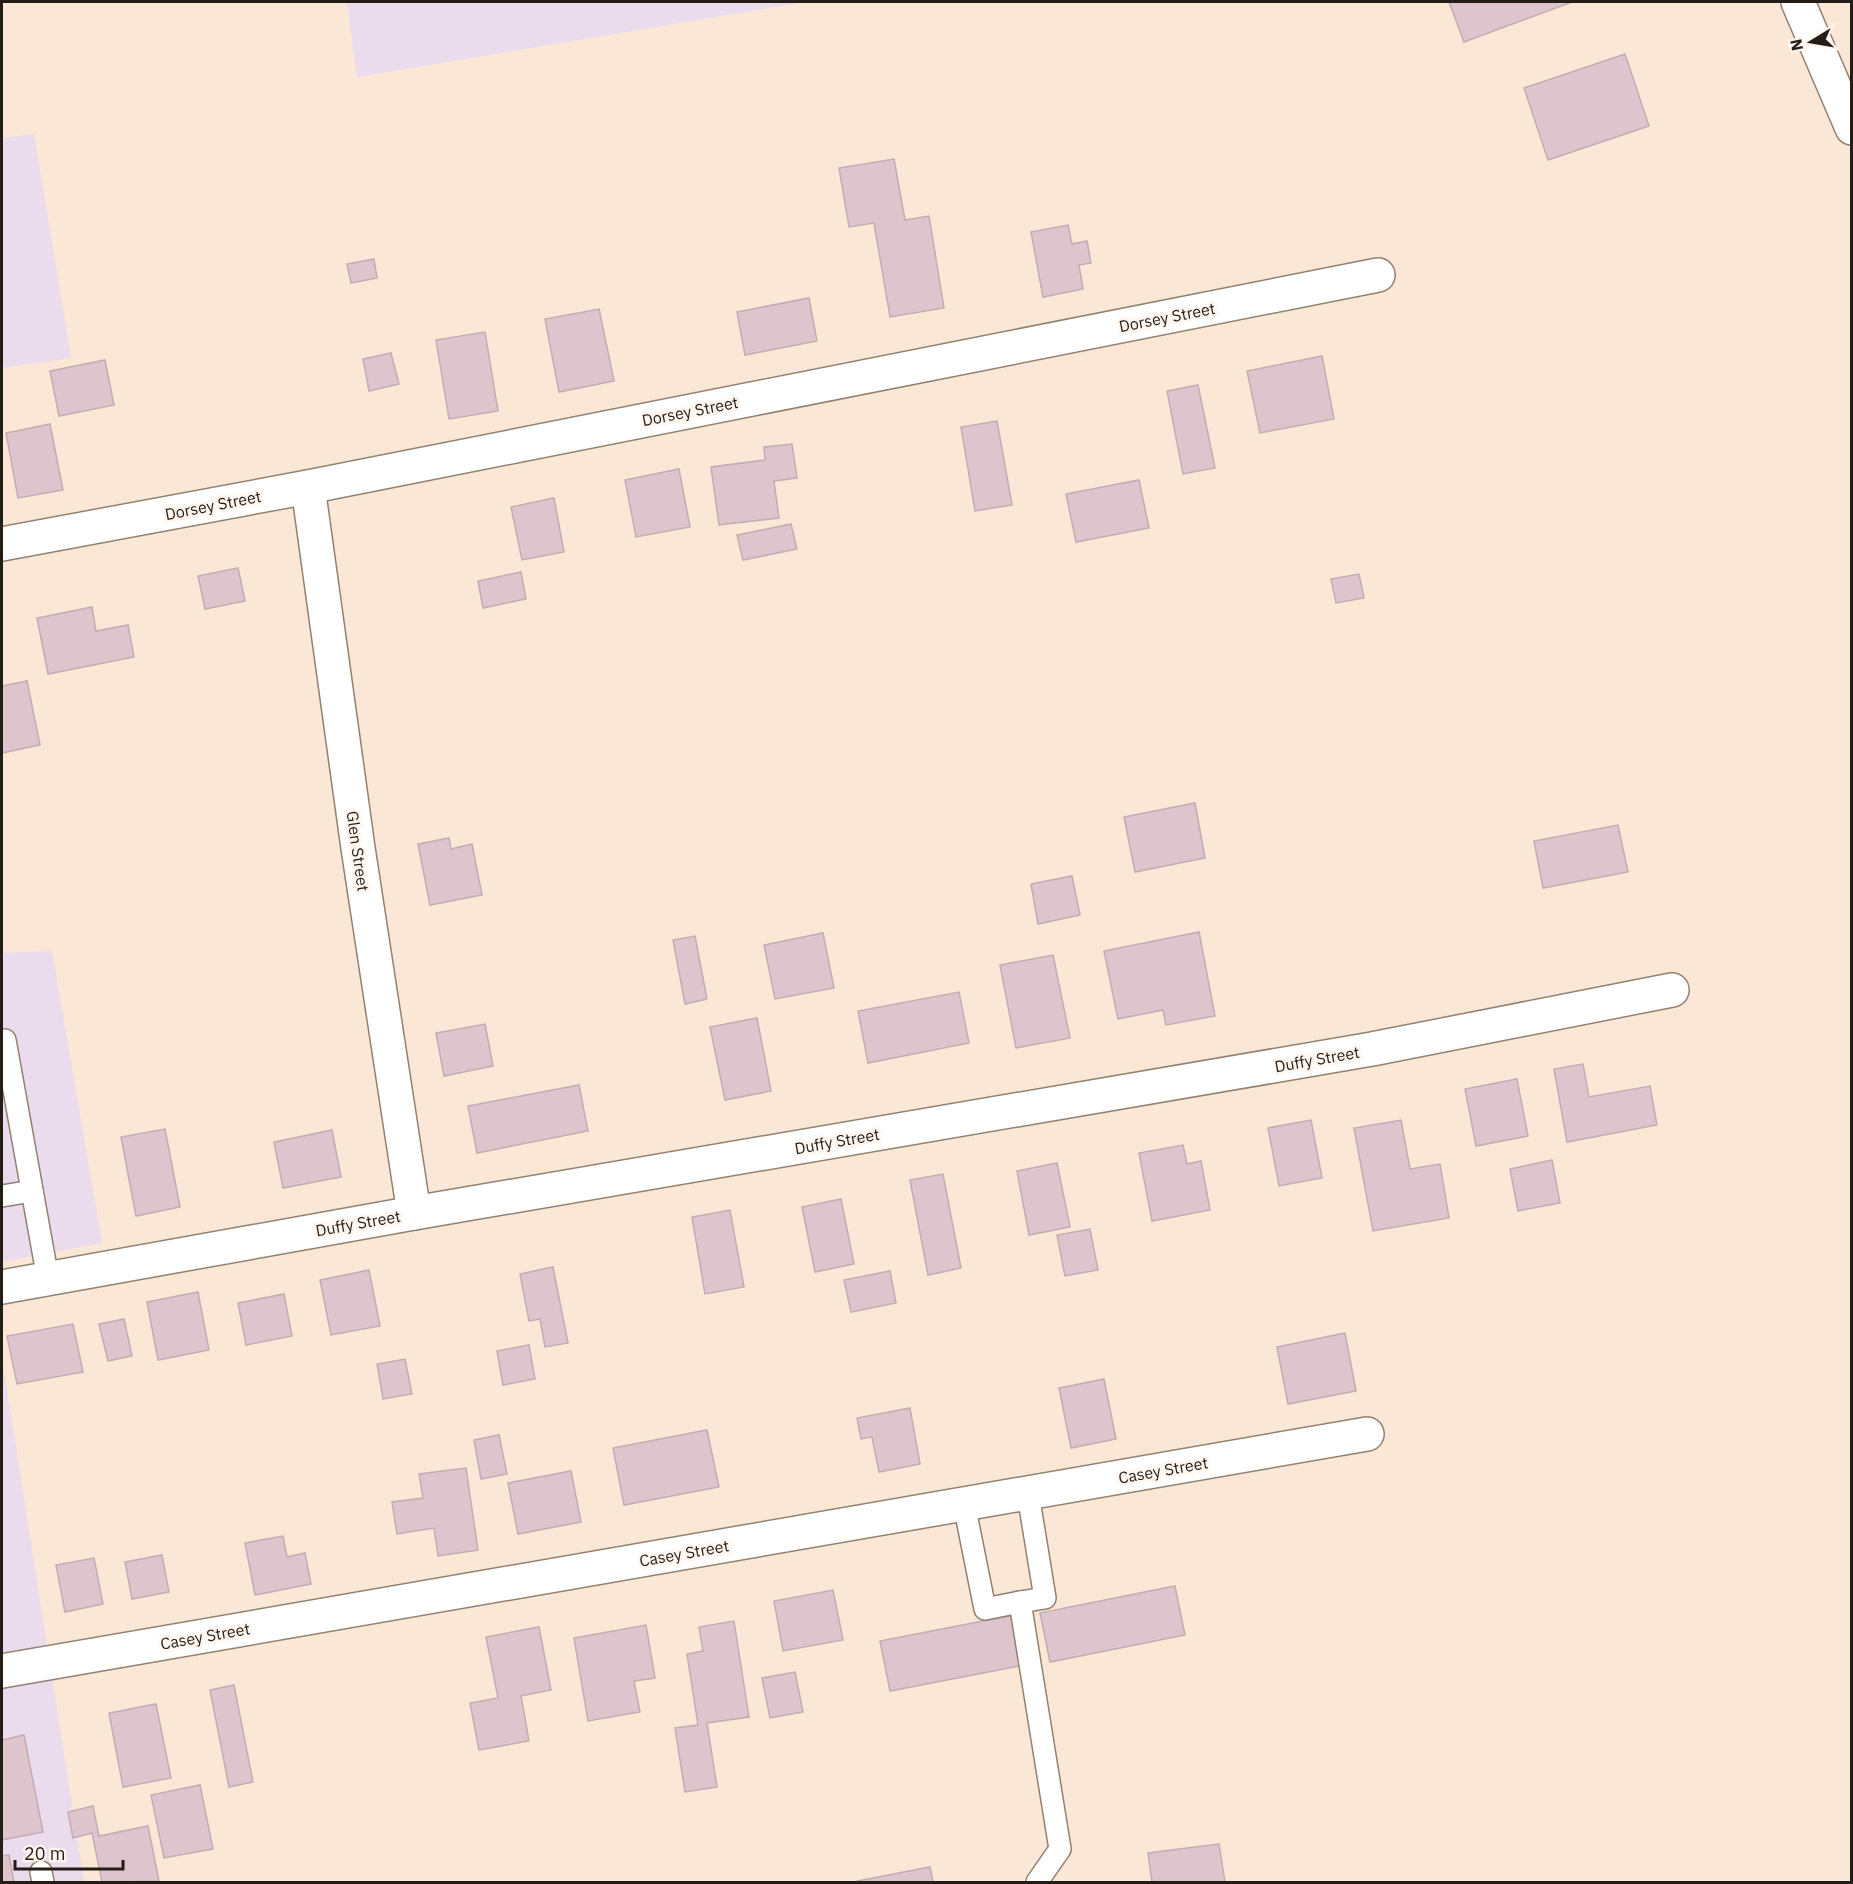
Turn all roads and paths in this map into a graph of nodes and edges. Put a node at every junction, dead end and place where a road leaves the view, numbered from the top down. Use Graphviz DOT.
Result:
graph roads {
  1 [pos="1798,2"];
  2 [pos="1851,128"];
  3 [pos="1378,275"];
  4 [pos="308,487"];
  5 [pos="2,544"];
  6 [pos="1672,990"];
  7 [pos="3,1040"];
  8 [pos="32,1191"];
  9 [pos="2,1196"];
  10 [pos="414,1213"];
  11 [pos="48,1279"];
  12 [pos="2,1287"];
  13 [pos="1367,1434"];
  14 [pos="1028,1494"];
  15 [pos="964,1504"];
  16 [pos="1020,1602"];
  17 [pos="2,1671"];
  18 [pos="1037,1882"];
  1 -- 2 [label="street"];
  3 -- 4 [label="street, Dorsey Street"];
  4 -- 5 [label="street, Dorsey Street"];
  4 -- 10 [label="street, Glen Street"];
  6 -- 10 [label="street, Duffy Street"];
  7 -- 8 [label="lane"];
  8 -- 9 [label="lane"];
  8 -- 11 [label="lane"];
  10 -- 11 [label="street, Duffy Street"];
  11 -- 12 [label="street, Duffy Street"];
  13 -- 14 [label="street, Casey Street"];
  14 -- 15 [label="street, Casey Street"];
  14 -- 16 [label="lane"];
  15 -- 16 [label="lane"];
  15 -- 17 [label="street, Casey Street"];
  16 -- 18 [label="lane"];
}
